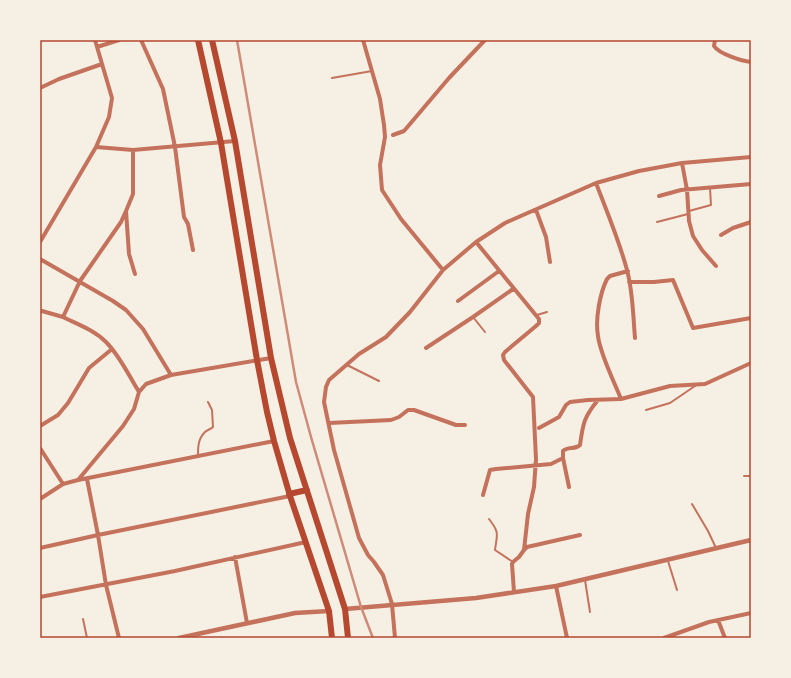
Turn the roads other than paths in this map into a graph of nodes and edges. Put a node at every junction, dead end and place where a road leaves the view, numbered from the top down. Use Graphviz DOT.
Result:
graph roads {
  1 [pos="95,40"];
  2 [pos="119,40"];
  3 [pos="141,40"];
  4 [pos="198,40"];
  5 [pos="212,40"];
  6 [pos="363,40"];
  7 [pos="485,40"];
  8 [pos="715,40"];
  9 [pos="97,47"];
  10 [pos="751,62"];
  11 [pos="102,64"];
  12 [pos="372,71"];
  13 [pos="332,78"];
  14 [pos="222,85"];
  15 [pos="40,88"];
  16 [pos="209,88"];
  17 [pos="393,135"];
  18 [pos="235,141"];
  19 [pos="221,143"];
  20 [pos="96,147"];
  21 [pos="175,147"];
  22 [pos="133,150"];
  23 [pos="751,157"];
  24 [pos="682,163"];
  25 [pos="596,183"];
  26 [pos="751,184"];
  27 [pos="710,188"];
  28 [pos="687,190"];
  29 [pos="659,196"];
  30 [pos="536,210"];
  31 [pos="126,211"];
  32 [pos="689,212"];
  33 [pos="657,222"];
  34 [pos="751,222"];
  35 [pos="721,235"];
  36 [pos="40,242"];
  37 [pos="476,242"];
  38 [pos="193,250"];
  39 [pos="40,259"];
  40 [pos="550,262"];
  41 [pos="716,266"];
  42 [pos="443,270"];
  43 [pos="499,271"];
  44 [pos="628,271"];
  45 [pos="135,274"];
  46 [pos="80,281"];
  47 [pos="629,282"];
  48 [pos="514,289"];
  49 [pos="458,301"];
  50 [pos="42,311"];
  51 [pos="547,312"];
  52 [pos="536,315"];
  53 [pos="63,317"];
  54 [pos="473,317"];
  55 [pos="751,318"];
  56 [pos="485,332"];
  57 [pos="635,338"];
  58 [pos="426,348"];
  59 [pos="112,349"];
  60 [pos="271,358"];
  61 [pos="257,360"];
  62 [pos="751,363"];
  63 [pos="346,364"];
  64 [pos="171,375"];
  65 [pos="379,381"];
  66 [pos="697,384"];
  67 [pos="139,392"];
  68 [pos="621,399"];
  69 [pos="598,400"];
  70 [pos="208,402"];
  71 [pos="646,410"];
  72 [pos="329,423"];
  73 [pos="465,425"];
  74 [pos="40,426"];
  75 [pos="539,428"];
  76 [pos="274,441"];
  77 [pos="40,448"];
  78 [pos="199,456"];
  79 [pos="563,458"];
  80 [pos="535,466"];
  81 [pos="744,476"];
  82 [pos="751,476"];
  83 [pos="86,479"];
  84 [pos="78,480"];
  85 [pos="63,484"];
  86 [pos="569,487"];
  87 [pos="307,490"];
  88 [pos="290,495"];
  89 [pos="483,495"];
  90 [pos="40,499"];
  91 [pos="692,504"];
  92 [pos="489,519"];
  93 [pos="98,535"];
  94 [pos="580,535"];
  95 [pos="751,540"];
  96 [pos="306,542"];
  97 [pos="40,548"];
  98 [pos="716,549"];
  99 [pos="524,550"];
  100 [pos="235,557"];
  101 [pos="667,560"];
  102 [pos="513,562"];
  103 [pos="585,579"];
  104 [pos="106,585"];
  105 [pos="556,586"];
  106 [pos="677,590"];
  107 [pos="514,592"];
  108 [pos="40,597"];
  109 [pos="392,604"];
  110 [pos="345,609"];
  111 [pos="329,611"];
  112 [pos="590,612"];
  113 [pos="751,612"];
  114 [pos="83,619"];
  115 [pos="718,620"];
  116 [pos="247,623"];
  117 [pos="87,638"];
  118 [pos="119,638"];
  119 [pos="179,638"];
  120 [pos="332,638"];
  121 [pos="348,638"];
  122 [pos="395,638"];
  123 [pos="566,638"];
  124 [pos="664,638"];
  125 [pos="725,638"];
  1 -- 9 [label="street"];
  2 -- 9 [label="street"];
  3 -- 21 [label="street"];
  4 -- 16 [label="main road"];
  5 -- 14 [label="main road"];
  6 -- 12 [label="street"];
  7 -- 17 [label="street"];
  8 -- 10 [label="street"];
  9 -- 11 [label="street"];
  11 -- 15 [label="street"];
  11 -- 20 [label="street"];
  12 -- 13 [label="lane"];
  12 -- 42 [label="street"];
  14 -- 16 [label="main road"];
  14 -- 18 [label="main road"];
  16 -- 19 [label="main road"];
  18 -- 19 [label="street"];
  18 -- 60 [label="main road"];
  19 -- 21 [label="street"];
  19 -- 61 [label="main road"];
  20 -- 22 [label="street"];
  20 -- 36 [label="street"];
  21 -- 22 [label="street"];
  21 -- 38 [label="street"];
  22 -- 31 [label="street"];
  23 -- 24 [label="street"];
  24 -- 25 [label="street"];
  24 -- 28 [label="street"];
  25 -- 30 [label="street"];
  25 -- 44 [label="street"];
  26 -- 27 [label="street"];
  27 -- 28 [label="street"];
  27 -- 32 [label="lane"];
  28 -- 29 [label="street"];
  28 -- 32 [label="street"];
  30 -- 37 [label="street"];
  30 -- 40 [label="street"];
  31 -- 45 [label="street"];
  31 -- 46 [label="street"];
  32 -- 33 [label="lane"];
  32 -- 41 [label="street"];
  34 -- 35 [label="street"];
  37 -- 42 [label="street"];
  37 -- 43 [label="street"];
  39 -- 46 [label="street"];
  42 -- 63 [label="street"];
  43 -- 48 [label="street"];
  43 -- 49 [label="street"];
  44 -- 47 [label="street"];
  44 -- 68 [label="street"];
  46 -- 53 [label="street"];
  46 -- 64 [label="street"];
  47 -- 55 [label="street"];
  47 -- 57 [label="street"];
  48 -- 52 [label="street"];
  48 -- 54 [label="street"];
  50 -- 53 [label="street"];
  51 -- 52 [label="lane"];
  52 -- 80 [label="street"];
  53 -- 59 [label="street"];
  54 -- 56 [label="lane"];
  54 -- 58 [label="street"];
  59 -- 67 [label="street"];
  59 -- 74 [label="street"];
  60 -- 61 [label="street"];
  60 -- 87 [label="main road"];
  61 -- 64 [label="street"];
  61 -- 76 [label="main road"];
  62 -- 66 [label="street"];
  63 -- 65 [label="lane"];
  63 -- 72 [label="street"];
  64 -- 67 [label="street"];
  66 -- 68 [label="street"];
  66 -- 71 [label="lane"];
  67 -- 84 [label="street"];
  68 -- 69 [label="street"];
  69 -- 75 [label="street"];
  69 -- 79 [label="street"];
  70 -- 78 [label="lane"];
  72 -- 73 [label="street"];
  72 -- 109 [label="street"];
  76 -- 78 [label="street"];
  76 -- 88 [label="main road"];
  77 -- 85 [label="street"];
  78 -- 83 [label="street"];
  79 -- 80 [label="street"];
  79 -- 86 [label="street"];
  80 -- 89 [label="street"];
  80 -- 99 [label="street"];
  81 -- 82 [label="lane"];
  83 -- 84 [label="street"];
  83 -- 93 [label="street"];
  84 -- 85 [label="street"];
  85 -- 90 [label="street"];
  87 -- 88 [label="main road"];
  87 -- 110 [label="main road"];
  88 -- 93 [label="street"];
  88 -- 96 [label="main road"];
  91 -- 98 [label="lane"];
  92 -- 102 [label="lane"];
  93 -- 97 [label="street"];
  93 -- 104 [label="street"];
  94 -- 99 [label="street"];
  95 -- 98 [label="street"];
  96 -- 100 [label="street"];
  96 -- 111 [label="main road"];
  98 -- 101 [label="street"];
  99 -- 102 [label="street"];
  100 -- 104 [label="street"];
  100 -- 116 [label="street"];
  101 -- 103 [label="street"];
  101 -- 106 [label="lane"];
  102 -- 107 [label="street"];
  103 -- 105 [label="street"];
  103 -- 112 [label="lane"];
  104 -- 108 [label="street"];
  104 -- 118 [label="street"];
  105 -- 107 [label="street"];
  105 -- 123 [label="street"];
  107 -- 109 [label="street"];
  109 -- 110 [label="street"];
  109 -- 122 [label="street"];
  110 -- 121 [label="main road"];
  111 -- 116 [label="street"];
  111 -- 120 [label="main road"];
  113 -- 115 [label="street"];
  114 -- 117 [label="lane"];
  115 -- 124 [label="street"];
  115 -- 125 [label="street"];
  116 -- 119 [label="street"];
}
